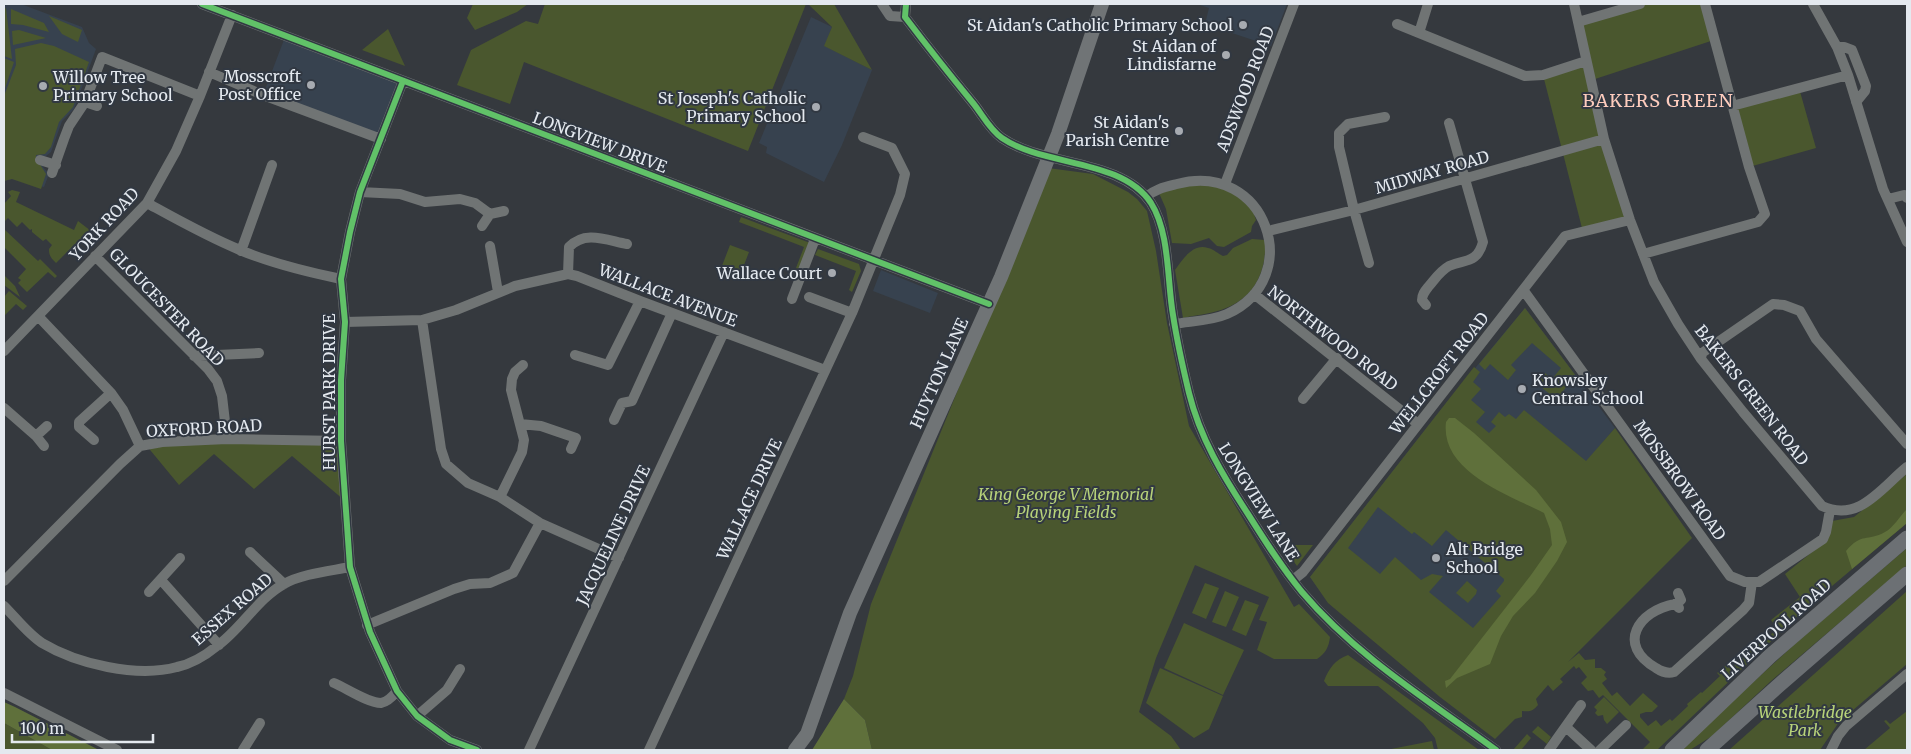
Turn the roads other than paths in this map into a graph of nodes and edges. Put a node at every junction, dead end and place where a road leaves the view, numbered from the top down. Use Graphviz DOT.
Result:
graph roads {
  1 [pos="202,4"];
  2 [pos="882,4"];
  3 [pos="906,4"];
  4 [pos="1102,4"];
  5 [pos="1294,4"];
  6 [pos="1428,4"];
  7 [pos="1574,4"];
  8 [pos="1640,4"];
  9 [pos="1705,4"];
  10 [pos="1814,4"];
  11 [pos="232,15"];
  12 [pos="905,17"];
  13 [pos="1578,22"];
  14 [pos="1397,24"];
  15 [pos="1419,33"];
  16 [pos="1836,47"];
  17 [pos="1586,61"];
  18 [pos="209,72"];
  19 [pos="1848,75"];
  20 [pos="402,82"];
  21 [pos="200,96"];
  22 [pos="85,102"];
  23 [pos="1856,102"];
  24 [pos="97,106"];
  25 [pos="1732,106"];
  26 [pos="1385,118"];
  27 [pos="1449,123"];
  28 [pos="874,130"];
  29 [pos="863,137"];
  30 [pos="381,139"];
  31 [pos="1604,139"];
  32 [pos="875,142"];
  33 [pos="1049,158"];
  34 [pos="40,160"];
  35 [pos="272,165"];
  36 [pos="1465,179"];
  37 [pos="1225,184"];
  38 [pos="360,192"];
  39 [pos="1146,197"];
  40 [pos="1907,198"];
  41 [pos="1888,199"];
  42 [pos="148,203"];
  43 [pos="1354,210"];
  44 [pos="504,211"];
  45 [pos="490,214"];
  46 [pos="1630,220"];
  47 [pos="482,226"];
  48 [pos="1268,231"];
  49 [pos="816,239"];
  50 [pos="1907,242"];
  51 [pos="627,244"];
  52 [pos="490,246"];
  53 [pos="240,250"];
  54 [pos="1643,254"];
  55 [pos="95,256"];
  56 [pos="875,259"];
  57 [pos="1369,263"];
  58 [pos="568,274"];
  59 [pos="341,279"];
  60 [pos="1524,291"];
  61 [pos="498,292"];
  62 [pos="1254,294"];
  63 [pos="809,297"];
  64 [pos="792,299"];
  65 [pos="640,301"];
  66 [pos="1420,302"];
  67 [pos="989,304"];
  68 [pos="672,313"];
  69 [pos="852,314"];
  70 [pos="38,316"];
  71 [pos="422,320"];
  72 [pos="345,322"];
  73 [pos="1174,324"];
  74 [pos="724,332"];
  75 [pos="4,351"];
  76 [pos="259,353"];
  77 [pos="575,355"];
  78 [pos="194,356"];
  79 [pos="1336,358"];
  80 [pos="1701,359"];
  81 [pos="523,365"];
  82 [pos="825,370"];
  83 [pos="111,393"];
  84 [pos="1303,399"];
  85 [pos="4,408"];
  86 [pos="614,420"];
  87 [pos="520,424"];
  88 [pos="1418,424"];
  89 [pos="47,426"];
  90 [pos="36,436"];
  91 [pos="227,439"];
  92 [pos="94,440"];
  93 [pos="341,441"];
  94 [pos="1907,444"];
  95 [pos="44,446"];
  96 [pos="140,446"];
  97 [pos="571,450"];
  98 [pos="1907,467"];
  99 [pos="500,497"];
  100 [pos="1830,510"];
  101 [pos="540,523"];
  102 [pos="1907,538"];
  103 [pos="250,552"];
  104 [pos="180,558"];
  105 [pos="619,558"];
  106 [pos="350,567"];
  107 [pos="1907,574"];
  108 [pos="161,580"];
  109 [pos="1293,580"];
  110 [pos="4,582"];
  111 [pos="1752,582"];
  112 [pos="284,584"];
  113 [pos="149,592"];
  114 [pos="1678,593"];
  115 [pos="4,606"];
  116 [pos="367,625"];
  117 [pos="219,645"];
  118 [pos="460,669"];
  119 [pos="1907,674"];
  120 [pos="334,683"];
  121 [pos="397,691"];
  122 [pos="4,693"];
  123 [pos="1581,706"];
  124 [pos="417,716"];
  125 [pos="260,723"];
  126 [pos="1626,725"];
  127 [pos="1566,727"];
  128 [pos="1731,728"];
  129 [pos="117,750"];
  130 [pos="243,750"];
  131 [pos="477,750"];
  132 [pos="529,750"];
  133 [pos="649,750"];
  134 [pos="795,750"];
  135 [pos="1496,750"];
  136 [pos="1549,750"];
  137 [pos="1591,750"];
  138 [pos="1600,750"];
  139 [pos="1672,750"];
  140 [pos="1698,750"];
  141 [pos="1707,750"];
  142 [pos="1831,750"];
  1 -- 11 [label="street, LONGVIEW DRIVE"];
  2 -- 12 [label="street"];
  3 -- 12 [label="street"];
  4 -- 33 [label="main road, HUYTON LANE"];
  5 -- 37 [label="street, ADSWOOD ROAD"];
  6 -- 15 [label="street"];
  7 -- 13 [label="street, BAKERS GREEN ROAD"];
  8 -- 13 [label="street"];
  9 -- 25 [label="street"];
  10 -- 16 [label="street"];
  11 -- 18 [label="street, YORK ROAD"];
  11 -- 20 [label="street, LONGVIEW DRIVE"];
  12 -- 33 [label="street, LONGVIEW LANE"];
  13 -- 17 [label="street, BAKERS GREEN ROAD"];
  14 -- 15 [label="street"];
  15 -- 17 [label="street"];
  16 -- 19 [label="street"];
  16 -- 23 [label="street"];
  17 -- 31 [label="street, BAKERS GREEN ROAD"];
  18 -- 21 [label="street, YORK ROAD"];
  18 -- 30 [label="street"];
  19 -- 23 [label="street"];
  19 -- 25 [label="street"];
  20 -- 30 [label="street, HURST PARK DRIVE"];
  20 -- 49 [label="street, LONGVIEW DRIVE"];
  21 -- 22 [label="street"];
  21 -- 42 [label="street, YORK ROAD"];
  22 -- 24 [label="street"];
  22 -- 34 [label="street"];
  23 -- 41 [label="street"];
  25 -- 54 [label="street"];
  26 -- 43 [label="street"];
  27 -- 36 [label="street"];
  28 -- 32 [label="street"];
  29 -- 32 [label="street, WALLACE DRIVE"];
  30 -- 38 [label="street, HURST PARK DRIVE"];
  31 -- 36 [label="street, MIDWAY ROAD"];
  31 -- 46 [label="street, BAKERS GREEN ROAD"];
  32 -- 56 [label="street, WALLACE DRIVE"];
  33 -- 39 [label="street, LONGVIEW LANE"];
  33 -- 67 [label="main road, HUYTON LANE"];
  35 -- 53 [label="street"];
  36 -- 43 [label="street, MIDWAY ROAD"];
  36 -- 66 [label="street"];
  37 -- 39 [label="street"];
  37 -- 48 [label="street"];
  38 -- 45 [label="street"];
  38 -- 59 [label="street, HURST PARK DRIVE"];
  39 -- 73 [label="street, LONGVIEW LANE"];
  40 -- 41 [label="street"];
  41 -- 50 [label="street"];
  42 -- 53 [label="street"];
  42 -- 55 [label="street, YORK ROAD"];
  43 -- 48 [label="street, MIDWAY ROAD"];
  43 -- 57 [label="street"];
  44 -- 45 [label="street"];
  45 -- 47 [label="street"];
  46 -- 54 [label="street, BAKERS GREEN ROAD"];
  46 -- 60 [label="street, WELLCROFT ROAD"];
  48 -- 62 [label="street"];
  49 -- 56 [label="street, LONGVIEW DRIVE"];
  49 -- 64 [label="street"];
  51 -- 58 [label="street"];
  52 -- 61 [label="street"];
  53 -- 59 [label="street"];
  54 -- 80 [label="street, BAKERS GREEN ROAD"];
  55 -- 70 [label="street, YORK ROAD"];
  55 -- 78 [label="street, GLOUCESTER ROAD"];
  56 -- 67 [label="street, LONGVIEW DRIVE"];
  56 -- 69 [label="street, WALLACE DRIVE"];
  58 -- 61 [label="street"];
  58 -- 65 [label="street, WALLACE AVENUE"];
  59 -- 72 [label="street, HURST PARK DRIVE"];
  60 -- 88 [label="street, WELLCROFT ROAD"];
  60 -- 111 [label="street, MOSSBROW ROAD"];
  61 -- 71 [label="street"];
  62 -- 73 [label="street"];
  62 -- 79 [label="street, NORTHWOOD ROAD"];
  63 -- 69 [label="street"];
  65 -- 68 [label="street, WALLACE AVENUE"];
  65 -- 77 [label="street"];
  67 -- 134 [label="main road, HUYTON LANE"];
  68 -- 74 [label="street, WALLACE AVENUE"];
  68 -- 86 [label="street"];
  69 -- 82 [label="street, WALLACE DRIVE"];
  70 -- 75 [label="street, YORK ROAD"];
  70 -- 83 [label="street"];
  71 -- 72 [label="street"];
  71 -- 99 [label="street"];
  72 -- 93 [label="street, HURST PARK DRIVE"];
  73 -- 109 [label="street, LONGVIEW LANE"];
  74 -- 82 [label="street, WALLACE AVENUE"];
  74 -- 105 [label="street, JACQUELINE DRIVE"];
  76 -- 78 [label="street"];
  78 -- 91 [label="street, GLOUCESTER ROAD"];
  79 -- 84 [label="street"];
  79 -- 88 [label="street, NORTHWOOD ROAD"];
  80 -- 94 [label="street"];
  80 -- 100 [label="street, BAKERS GREEN ROAD"];
  81 -- 87 [label="street"];
  82 -- 133 [label="street, WALLACE DRIVE"];
  83 -- 92 [label="street"];
  83 -- 96 [label="street"];
  85 -- 90 [label="street"];
  87 -- 97 [label="street"];
  87 -- 99 [label="street"];
  88 -- 109 [label="street, WELLCROFT ROAD"];
  89 -- 90 [label="street"];
  90 -- 95 [label="street"];
  91 -- 93 [label="street, OXFORD ROAD"];
  91 -- 96 [label="street, OXFORD ROAD"];
  93 -- 106 [label="street, HURST PARK DRIVE"];
  96 -- 110 [label="street, OXFORD ROAD"];
  98 -- 100 [label="street"];
  99 -- 101 [label="street"];
  100 -- 111 [label="street"];
  101 -- 105 [label="street"];
  101 -- 116 [label="street"];
  102 -- 139 [label="highway, LIVERPOOL ROAD"];
  103 -- 112 [label="street"];
  104 -- 108 [label="street"];
  105 -- 132 [label="street, JACQUELINE DRIVE"];
  106 -- 112 [label="street, ESSEX ROAD"];
  106 -- 116 [label="street, HURST PARK DRIVE"];
  107 -- 128 [label="highway"];
  108 -- 113 [label="street"];
  108 -- 117 [label="street"];
  109 -- 135 [label="street, LONGVIEW LANE"];
  111 -- 114 [label="street"];
  112 -- 117 [label="street, ESSEX ROAD"];
  115 -- 117 [label="street, ESSEX ROAD"];
  116 -- 121 [label="street, HURST PARK DRIVE"];
  118 -- 124 [label="street"];
  119 -- 142 [label="street"];
  120 -- 121 [label="street"];
  121 -- 124 [label="street, HURST PARK DRIVE"];
  122 -- 129 [label="street"];
  123 -- 127 [label="street"];
  124 -- 131 [label="street, HURST PARK DRIVE"];
  125 -- 130 [label="street"];
  126 -- 138 [label="street"];
  127 -- 136 [label="street"];
  127 -- 137 [label="street"];
  128 -- 140 [label="street"];
  128 -- 141 [label="highway"];
}
